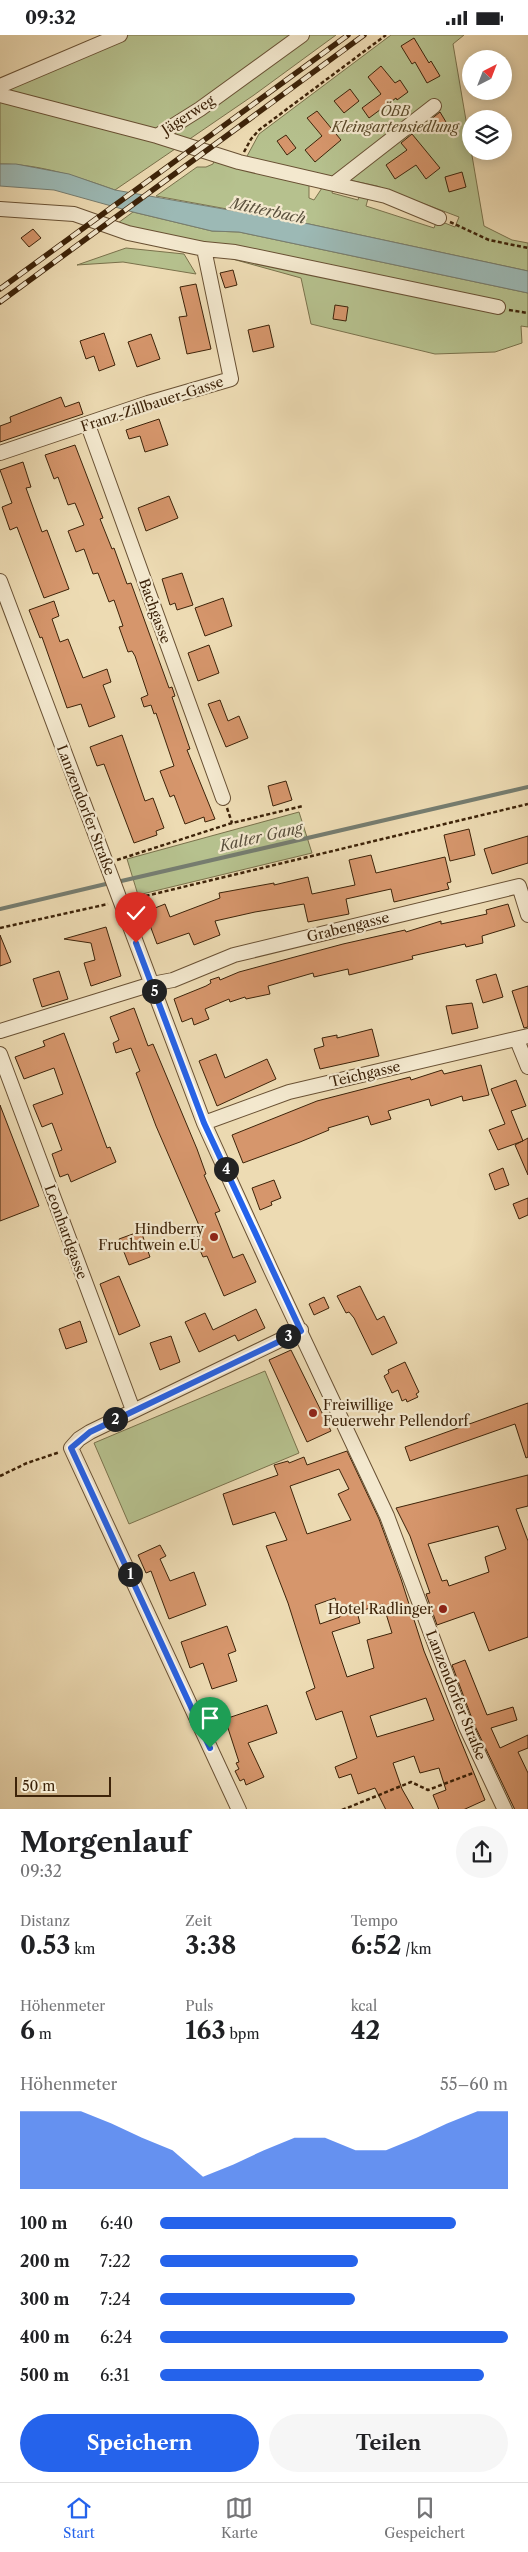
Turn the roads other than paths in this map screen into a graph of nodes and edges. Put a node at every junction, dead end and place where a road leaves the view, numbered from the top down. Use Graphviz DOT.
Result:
graph roads {
  1 [pos="120,35"];
  2 [pos="302,35"];
  3 [pos="0,86"];
  4 [pos="0,95"];
  5 [pos="434,106"];
  6 [pos="157,135"];
  7 [pos="335,183"];
  8 [pos="0,209"];
  9 [pos="439,218"];
  10 [pos="204,249"];
  11 [pos="498,307"];
  12 [pos="88,425"];
  13 [pos="0,453"];
  14 [pos="0,581"];
  15 [pos="223,798"];
  16 [pos="528,915"];
  17 [pos="152,983"];
  18 [pos="0,1031"];
  19 [pos="523,1038"];
  20 [pos="0,1054"];
  21 [pos="528,1067"];
  22 [pos="204,1123"];
  23 [pos="301,1331"];
  24 [pos="133,1411"];
  25 [pos="239,1809"];
  26 [pos="506,1809"];
  1 -- 3 [label="street"];
  2 -- 6 [label="street, Jägerweg"];
  4 -- 6 [label="street, Jägerweg"];
  5 -- 7 [label="street"];
  6 -- 7 [label="street"];
  7 -- 9 [label="street"];
  8 -- 10 [label="street"];
  10 -- 11 [label="street"];
  10 -- 12 [label="street, Franz-Zillbauer-Gasse"];
  12 -- 13 [label="street, Franz-Zillbauer-Gasse"];
  12 -- 15 [label="street, Bachgasse"];
  14 -- 17 [label="street, Lanzendorfer Straße"];
  16 -- 17 [label="street, Grabengasse"];
  17 -- 18 [label="street"];
  17 -- 22 [label="street, Lanzendorfer Straße"];
  19 -- 21 [label="street"];
  19 -- 22 [label="street, Teichgasse"];
  20 -- 24 [label="street, Leonhardgasse"];
  22 -- 23 [label="street, Lanzendorfer Straße"];
  23 -- 24 [label="street"];
  23 -- 26 [label="street, Lanzendorfer Straße"];
  24 -- 25 [label="street"];
}
